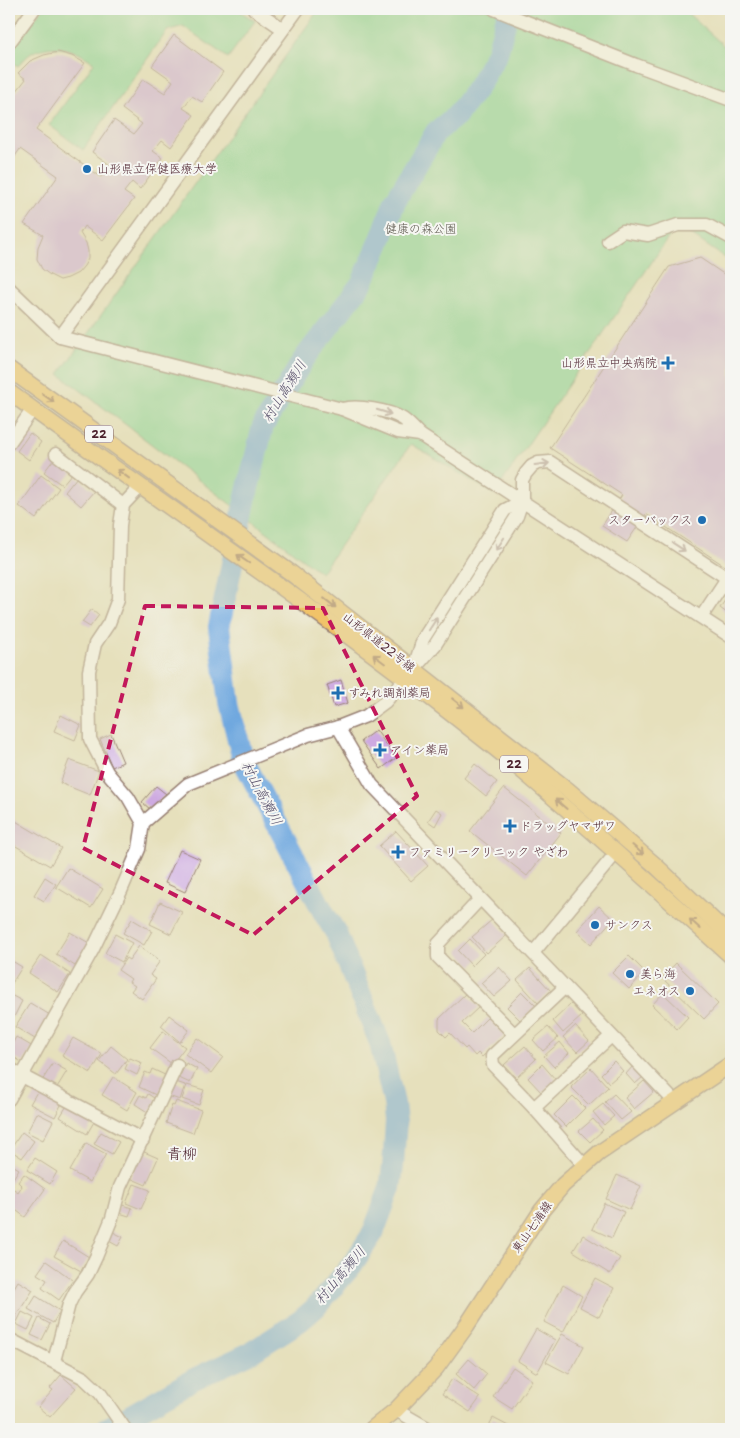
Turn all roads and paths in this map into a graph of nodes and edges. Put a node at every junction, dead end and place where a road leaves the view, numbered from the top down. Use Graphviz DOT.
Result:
graph roads {
  1 [pos="34,9"];
  2 [pos="254,9"];
  3 [pos="298,9"];
  4 [pos="494,9"];
  5 [pos="283,29"];
  6 [pos="9,44"];
  7 [pos="731,100"];
  8 [pos="731,238"];
  9 [pos="608,241"];
  10 [pos="9,288"];
  11 [pos="60,337"];
  12 [pos="9,369"];
  13 [pos="9,392"];
  14 [pos="33,409"];
  15 [pos="9,443"];
  16 [pos="56,454"];
  17 [pos="140,487"];
  18 [pos="522,501"];
  19 [pos="123,505"];
  20 [pos="702,616"];
  21 [pos="731,637"];
  22 [pos="410,674"];
  23 [pos="338,727"];
  24 [pos="143,823"];
  25 [pos="616,853"];
  26 [pos="480,899"];
  27 [pos="731,937"];
  28 [pos="533,953"];
  29 [pos="731,956"];
  30 [pos="565,987"];
  31 [pos="514,1034"];
  32 [pos="611,1036"];
  33 [pos="731,1064"];
  34 [pos="176,1065"];
  35 [pos="9,1068"];
  36 [pos="22,1076"];
  37 [pos="9,1098"];
  38 [pos="675,1102"];
  39 [pos="534,1108"];
  40 [pos="143,1140"];
  41 [pos="584,1164"];
  42 [pos="9,1339"];
  43 [pos="54,1362"];
  44 [pos="396,1410"];
  45 [pos="125,1429"];
  46 [pos="372,1429"];
  47 [pos="428,1429"];
  1 -- 6 [label="street"];
  2 -- 5 [label="street"];
  3 -- 5 [label="street"];
  4 -- 7 [label="street"];
  5 -- 11 [label="street"];
  8 -- 9 [label="street"];
  10 -- 11 [label="street"];
  11 -- 18 [label="street"];
  12 -- 22 [label="main road, 山形県道22号線 / 22, one-way"];
  13 -- 14 [label="main road, 山形県道22号線 / 22"];
  14 -- 15 [label="street"];
  17 -- 14 [label="main road, 山形県道22号線 / 22, one-way"];
  16 -- 19 [label="street"];
  17 -- 19 [label="street"];
  22 -- 17 [label="main road, 山形県道22号線 / 22, one-way"];
  18 -- 20 [label="street"];
  18 -- 20 [label="street, one-way"];
  18 -- 22 [label="street"];
  19 -- 24 [label="street"];
  20 -- 21 [label="street"];
  22 -- 23 [label="street"];
  25 -- 22 [label="main road, 山形県道22号線 / 22, one-way"];
  22 -- 27 [label="main road, 山形県道22号線 / 22, one-way"];
  23 -- 24 [label="street"];
  23 -- 26 [label="street"];
  24 -- 36 [label="street"];
  25 -- 28 [label="street"];
  29 -- 25 [label="main road, 山形県道22号線 / 22, one-way"];
  26 -- 28 [label="street"];
  26 -- 31 [label="street"];
  28 -- 30 [label="street"];
  30 -- 31 [label="street"];
  30 -- 32 [label="street"];
  31 -- 39 [label="street"];
  32 -- 38 [label="street"];
  32 -- 39 [label="street"];
  33 -- 38 [label="main road, 東山七浦線"];
  34 -- 40 [label="street"];
  35 -- 36 [label="street"];
  36 -- 37 [label="street"];
  36 -- 40 [label="street"];
  38 -- 41 [label="main road, 東山七浦線"];
  39 -- 41 [label="street"];
  40 -- 43 [label="street"];
  41 -- 44 [label="main road, 東山七浦線"];
  42 -- 43 [label="street"];
  43 -- 45 [label="street"];
  44 -- 46 [label="main road, 東山七浦線"];
  44 -- 47 [label="street"];
}
